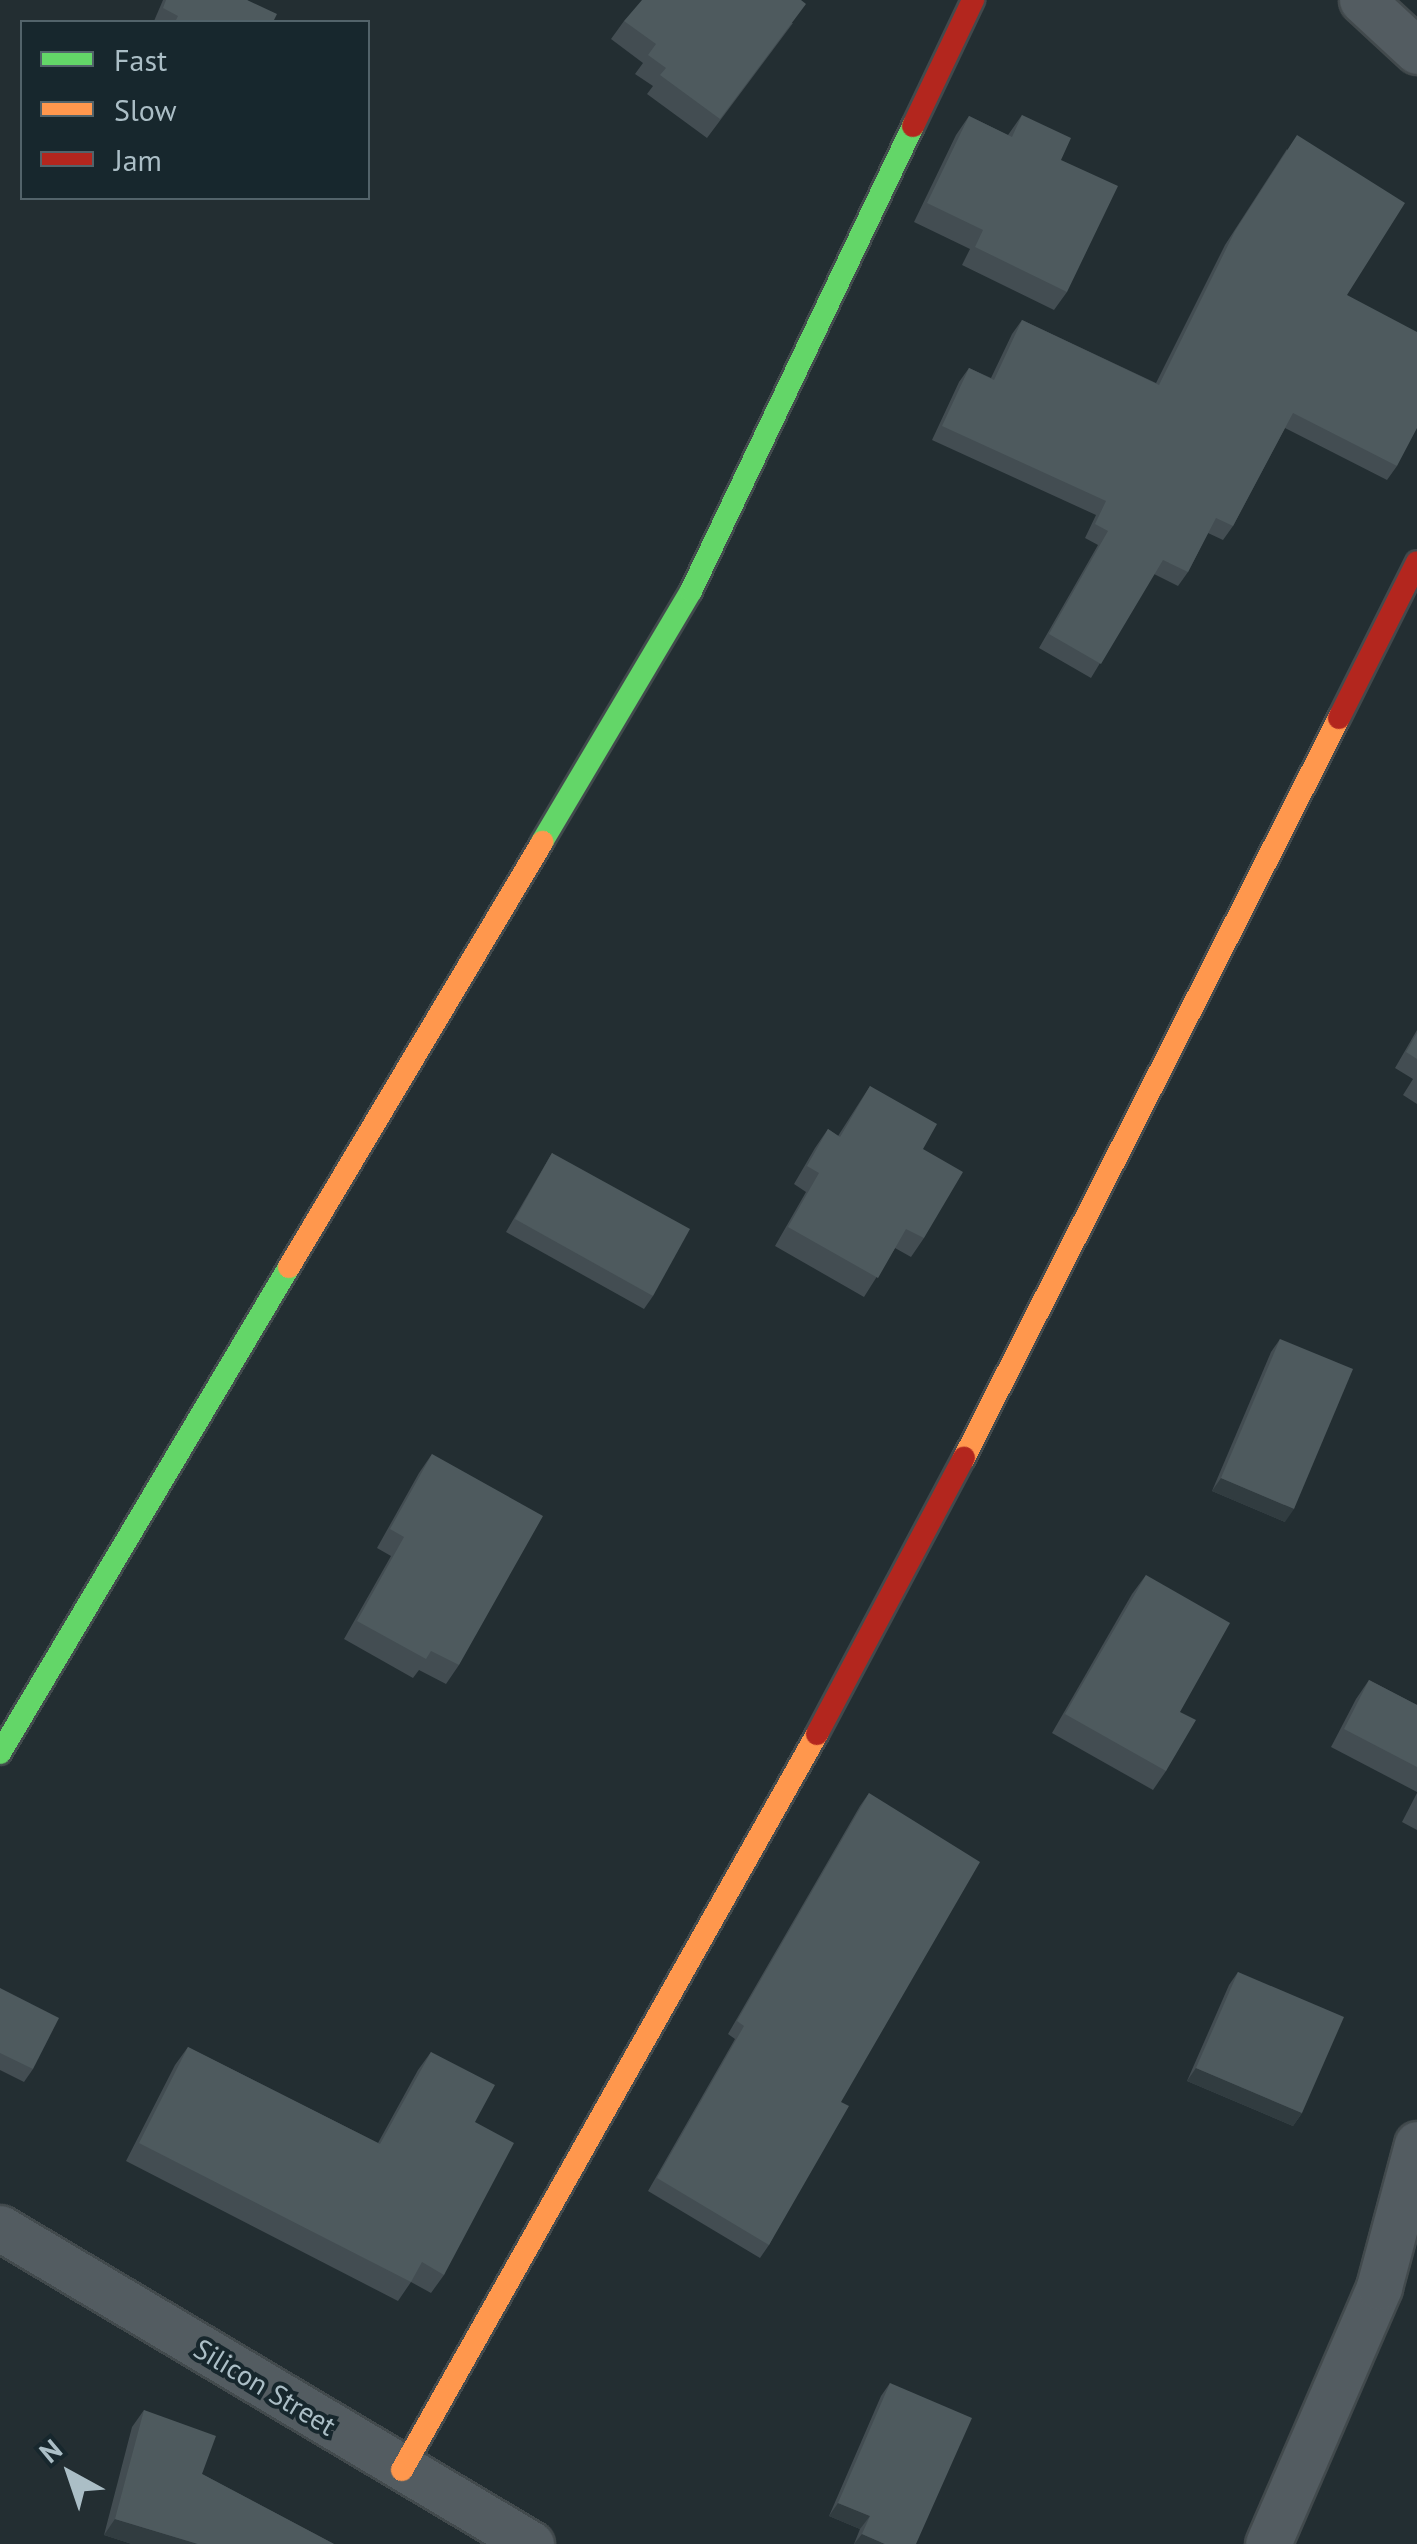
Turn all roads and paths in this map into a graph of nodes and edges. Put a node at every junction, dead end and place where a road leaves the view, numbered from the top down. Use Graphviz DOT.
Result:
graph roads {
  1 [pos="973,0"];
  2 [pos="1362,0"];
  3 [pos="1417,51"];
  4 [pos="1417,562"];
  5 [pos="0,1753"];
  6 [pos="1417,2144"];
  7 [pos="0,2228"];
  8 [pos="402,2470"];
  9 [pos="531,2544"];
  10 [pos="1268,2544"];
  1 -- 5 [label="street"];
  2 -- 3 [label="street"];
  4 -- 8 [label="street"];
  6 -- 10 [label="street"];
  7 -- 8 [label="street, Silicon Street"];
  8 -- 9 [label="street, Silicon Street"];
}
